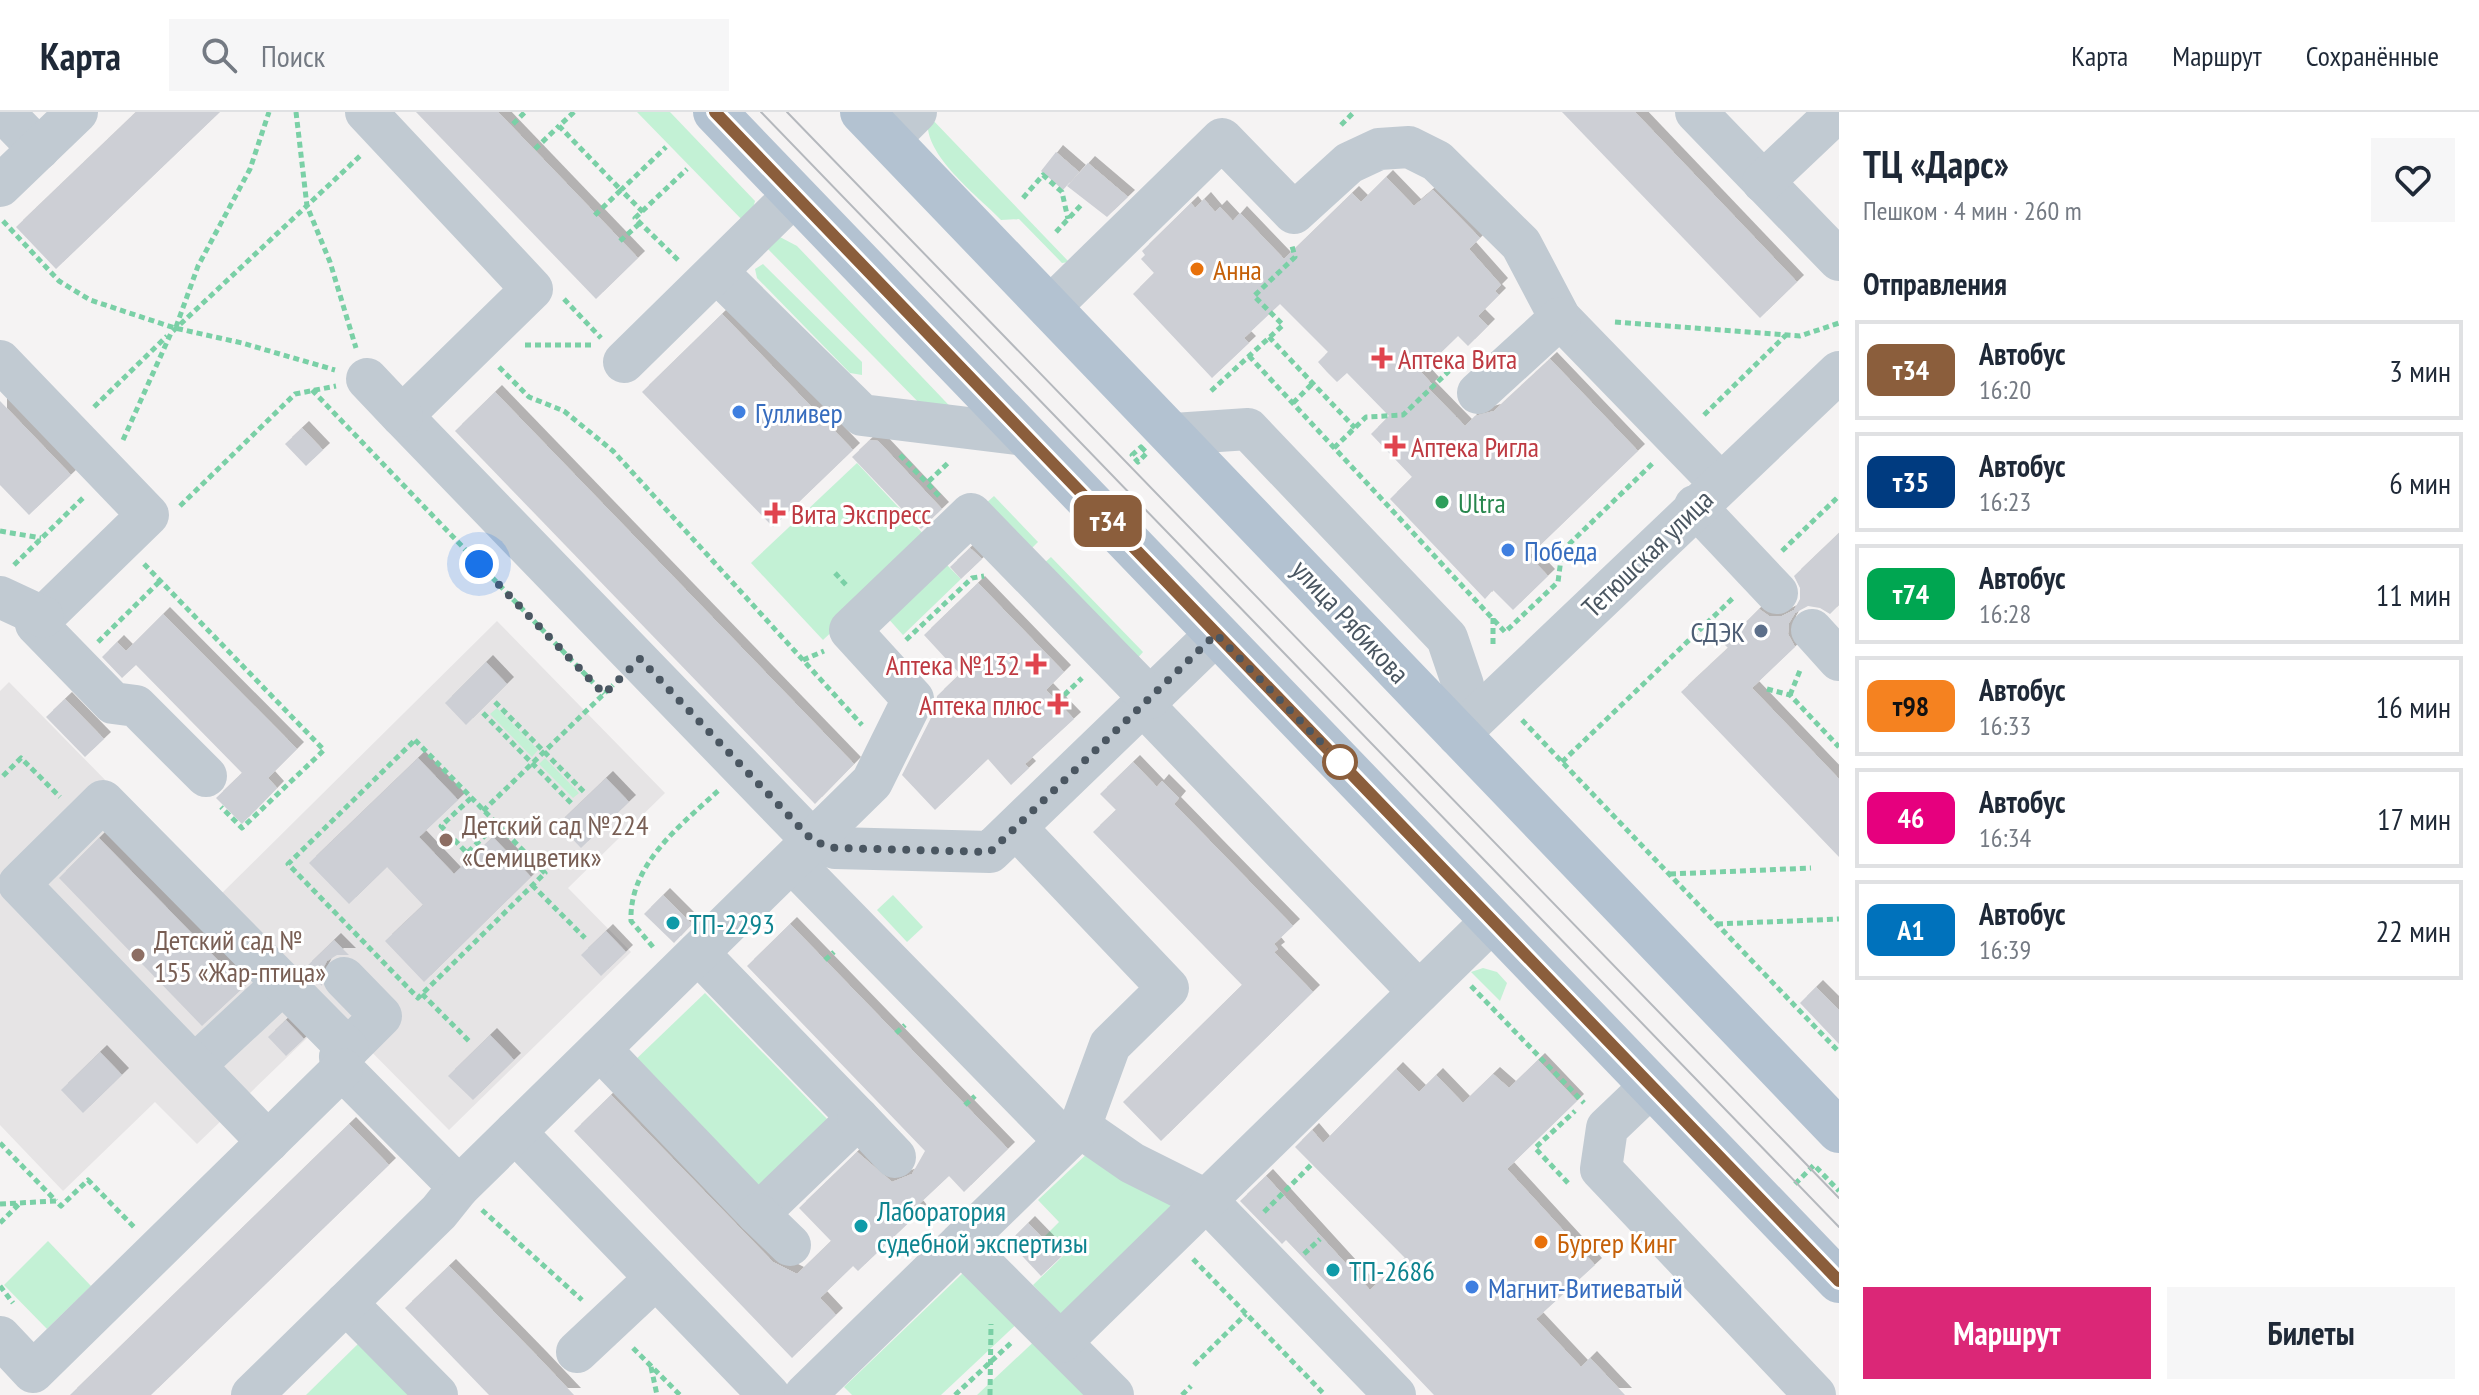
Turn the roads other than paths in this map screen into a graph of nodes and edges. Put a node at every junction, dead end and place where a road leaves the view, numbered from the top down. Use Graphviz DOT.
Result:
graph roads {
  1 [pos="3,112"];
  2 [pos="77,112"];
  3 [pos="715,112"];
  4 [pos="1696,112"];
  5 [pos="1837,112"];
  6 [pos="889,121"];
  7 [pos="376,122"];
  8 [pos="39,149"];
  9 [pos="1763,182"];
  10 [pos="0,186"];
  11 [pos="794,195"];
  12 [pos="1839,260"];
  13 [pos="710,279"];
  14 [pos="1049,308"];
  15 [pos="1560,318"];
  16 [pos="0,361"];
  17 [pos="624,362"];
  18 [pos="1839,372"];
  19 [pos="367,379"];
  20 [pos="1478,393"];
  21 [pos="402,416"];
  22 [pos="1174,434"];
  23 [pos="1025,435"];
  24 [pos="1708,495"];
  25 [pos="1768,583"];
  26 [pos="4,584"];
  27 [pos="43,617"];
  28 [pos="1216,634"];
  29 [pos="1147,702"];
  30 [pos="1458,735"];
  31 [pos="206,776"];
  32 [pos="1016,828"];
  33 [pos="802,851"];
  34 [pos="1492,921"];
  35 [pos="688,963"];
  36 [pos="344,978"];
  37 [pos="283,983"];
  38 [pos="1419,992"];
  39 [pos="600,1049"];
  40 [pos="345,1059"];
  41 [pos="195,1065"];
  42 [pos="1651,1086"];
  43 [pos="858,1118"];
  44 [pos="515,1132"];
  45 [pos="1072,1134"];
  46 [pos="268,1142"];
  47 [pos="1826,1148"];
  48 [pos="895,1157"];
  49 [pos="459,1187"];
  50 [pos="1206,1200"];
  51 [pos="758,1214"];
  52 [pos="961,1243"];
  53 [pos="790,1245"];
  54 [pos="656,1278"];
  55 [pos="1839,1281"];
  56 [pos="346,1303"];
  57 [pos="1049,1330"];
  58 [pos="0,1337"];
  59 [pos="577,1352"];
  60 [pos="262,1392"];
  61 [pos="437,1395"];
  62 [pos="769,1395"];
  63 [pos="805,1395"];
  64 [pos="1113,1395"];
  65 [pos="1395,1395"];
  66 [pos="1815,1395"];
  1 -- 8 [label="street"];
  2 -- 8 [label="street"];
  3 -- 11 [label="main road"];
  4 -- 9 [label="street"];
  5 -- 9 [label="street"];
  6 -- 14 [label="main road, улица Рябикова"];
  7 -- 21 [label="street"];
  8 -- 10 [label="street"];
  9 -- 12 [label="street"];
  11 -- 13 [label="street"];
  11 -- 23 [label="main road"];
  13 -- 17 [label="street"];
  13 -- 23 [label="street"];
  14 -- 15 [label="street"];
  14 -- 22 [label="main road, улица Рябикова"];
  15 -- 20 [label="street"];
  15 -- 24 [label="street"];
  16 -- 27 [label="street"];
  18 -- 24 [label="street, Тетюшская улица"];
  19 -- 21 [label="street"];
  21 -- 33 [label="street"];
  22 -- 30 [label="main road, улица Рябикова"];
  22 -- 30 [label="street"];
  23 -- 28 [label="main road"];
  24 -- 25 [label="street"];
  24 -- 30 [label="street, Тетюшская улица"];
  26 -- 27 [label="street"];
  27 -- 31 [label="street"];
  28 -- 29 [label="street"];
  28 -- 34 [label="main road"];
  29 -- 32 [label="street"];
  29 -- 33 [label="street"];
  29 -- 38 [label="street"];
  30 -- 47 [label="main road, улица Рябикова"];
  32 -- 33 [label="street"];
  32 -- 45 [label="street"];
  33 -- 35 [label="street"];
  33 -- 45 [label="street"];
  34 -- 38 [label="street"];
  34 -- 42 [label="main road"];
  35 -- 39 [label="street"];
  35 -- 43 [label="street"];
  36 -- 40 [label="street"];
  37 -- 40 [label="street"];
  37 -- 41 [label="street"];
  37 -- 41 [label="street"];
  38 -- 50 [label="street"];
  39 -- 44 [label="street"];
  39 -- 51 [label="street"];
  40 -- 46 [label="street"];
  40 -- 49 [label="street"];
  41 -- 46 [label="street"];
  42 -- 55 [label="main road"];
  42 -- 66 [label="street"];
  43 -- 48 [label="street"];
  43 -- 51 [label="street"];
  44 -- 49 [label="street"];
  44 -- 54 [label="street"];
  45 -- 50 [label="street"];
  45 -- 52 [label="street"];
  46 -- 58 [label="street"];
  49 -- 56 [label="street"];
  50 -- 57 [label="street"];
  50 -- 65 [label="street"];
  51 -- 53 [label="street"];
  52 -- 57 [label="street"];
  52 -- 63 [label="street"];
  54 -- 59 [label="street"];
  54 -- 62 [label="street"];
  56 -- 60 [label="street"];
  56 -- 61 [label="street"];
  57 -- 64 [label="street"];
}
